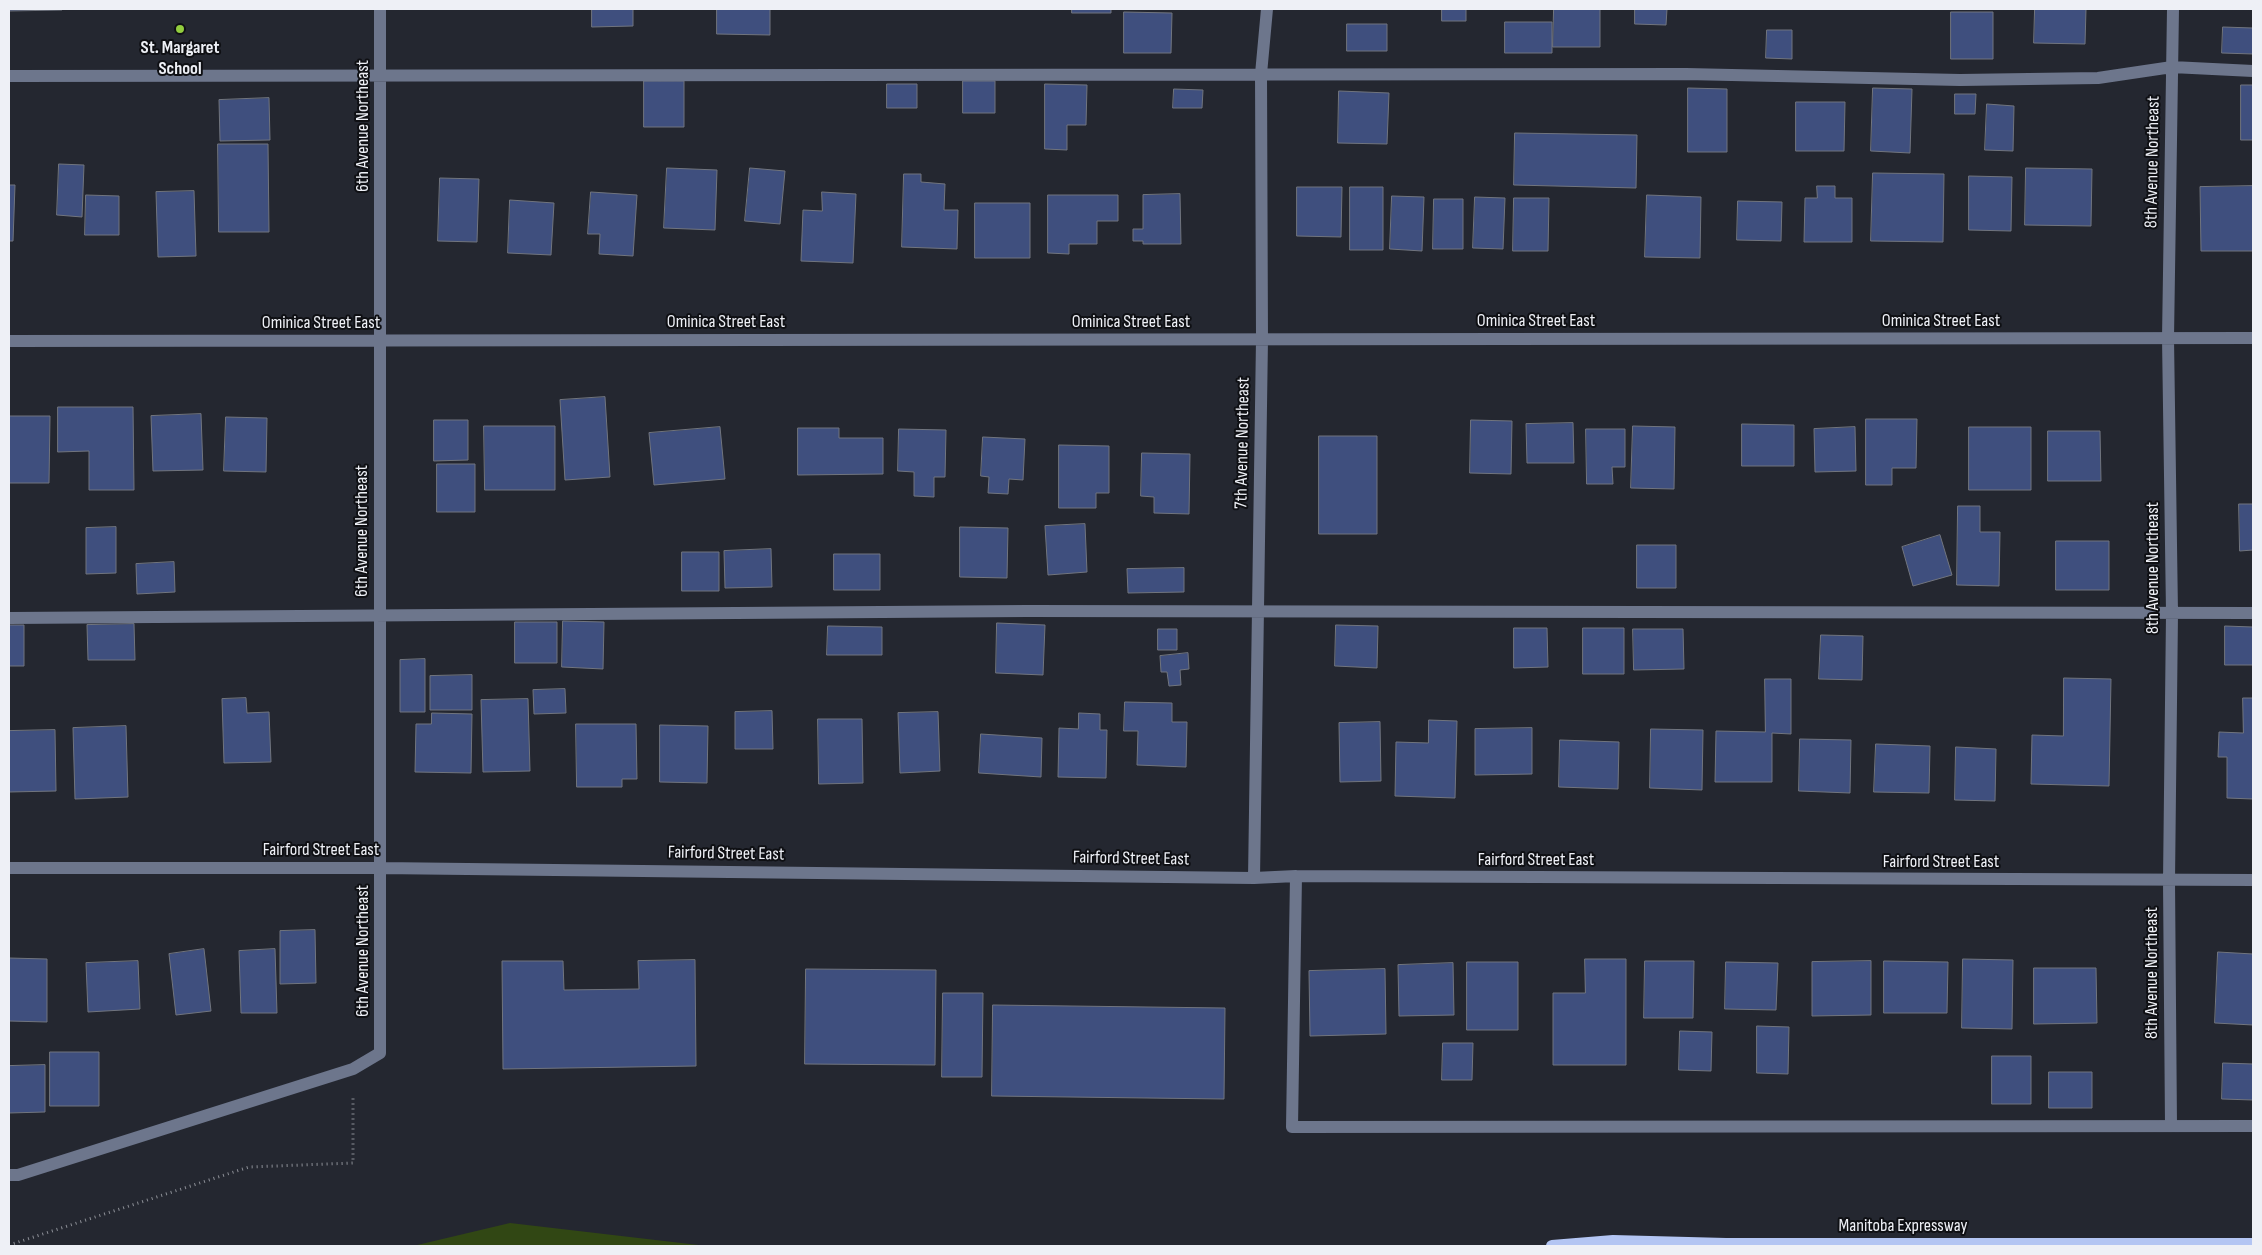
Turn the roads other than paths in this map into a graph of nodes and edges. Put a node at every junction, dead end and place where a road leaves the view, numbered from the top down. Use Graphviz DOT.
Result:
graph roads {
  1 [pos="380,9"];
  2 [pos="1267,9"];
  3 [pos="2173,9"];
  4 [pos="2172,67"];
  5 [pos="2253,71"];
  6 [pos="381,74"];
  7 [pos="1261,74"];
  8 [pos="9,76"];
  9 [pos="2168,338"];
  10 [pos="2253,338"];
  11 [pos="1262,339"];
  12 [pos="379,340"];
  13 [pos="9,341"];
  14 [pos="1259,613"];
  15 [pos="2172,613"];
  16 [pos="2253,613"];
  17 [pos="380,617"];
  18 [pos="9,618"];
  19 [pos="9,868"];
  20 [pos="380,868"];
  21 [pos="1296,876"];
  22 [pos="1254,878"];
  23 [pos="2253,880"];
  24 [pos="2169,881"];
  25 [pos="2171,1126"];
  26 [pos="2253,1126"];
  27 [pos="9,1175"];
  28 [pos="2253,1244"];
  29 [pos="1552,1246"];
  1 -- 6 [label="street, 6th Avenue Northeast"];
  2 -- 7 [label="street, 7th Avenue Northeast"];
  3 -- 4 [label="street, 8th Avenue Northeast"];
  4 -- 5 [label="street"];
  4 -- 7 [label="street"];
  4 -- 9 [label="street, 8th Avenue Northeast"];
  6 -- 7 [label="street"];
  6 -- 8 [label="street"];
  6 -- 12 [label="street, 6th Avenue Northeast"];
  7 -- 11 [label="street, 7th Avenue Northeast"];
  9 -- 10 [label="street, Ominica Street East"];
  9 -- 11 [label="street, Ominica Street East"];
  9 -- 15 [label="street, 8th Avenue Northeast"];
  11 -- 12 [label="street, Ominica Street East"];
  11 -- 14 [label="street, 7th Avenue Northeast"];
  12 -- 13 [label="street, Ominica Street East"];
  12 -- 17 [label="street, 6th Avenue Northeast"];
  14 -- 15 [label="street"];
  14 -- 17 [label="street"];
  14 -- 22 [label="street, 7th Avenue Northeast"];
  15 -- 16 [label="street"];
  15 -- 24 [label="street, 8th Avenue Northeast"];
  17 -- 18 [label="street"];
  17 -- 20 [label="street, 6th Avenue Northeast"];
  19 -- 20 [label="street, Fairford Street East"];
  20 -- 22 [label="street, Fairford Street East"];
  20 -- 27 [label="street, 6th Avenue Northeast"];
  21 -- 22 [label="street, Fairford Street East"];
  21 -- 24 [label="street, Fairford Street East"];
  21 -- 25 [label="street"];
  23 -- 24 [label="street, Fairford Street East"];
  24 -- 25 [label="street, 8th Avenue Northeast"];
  25 -- 26 [label="street"];
  28 -- 29 [label="main road, Manitoba Expressway"];
}
